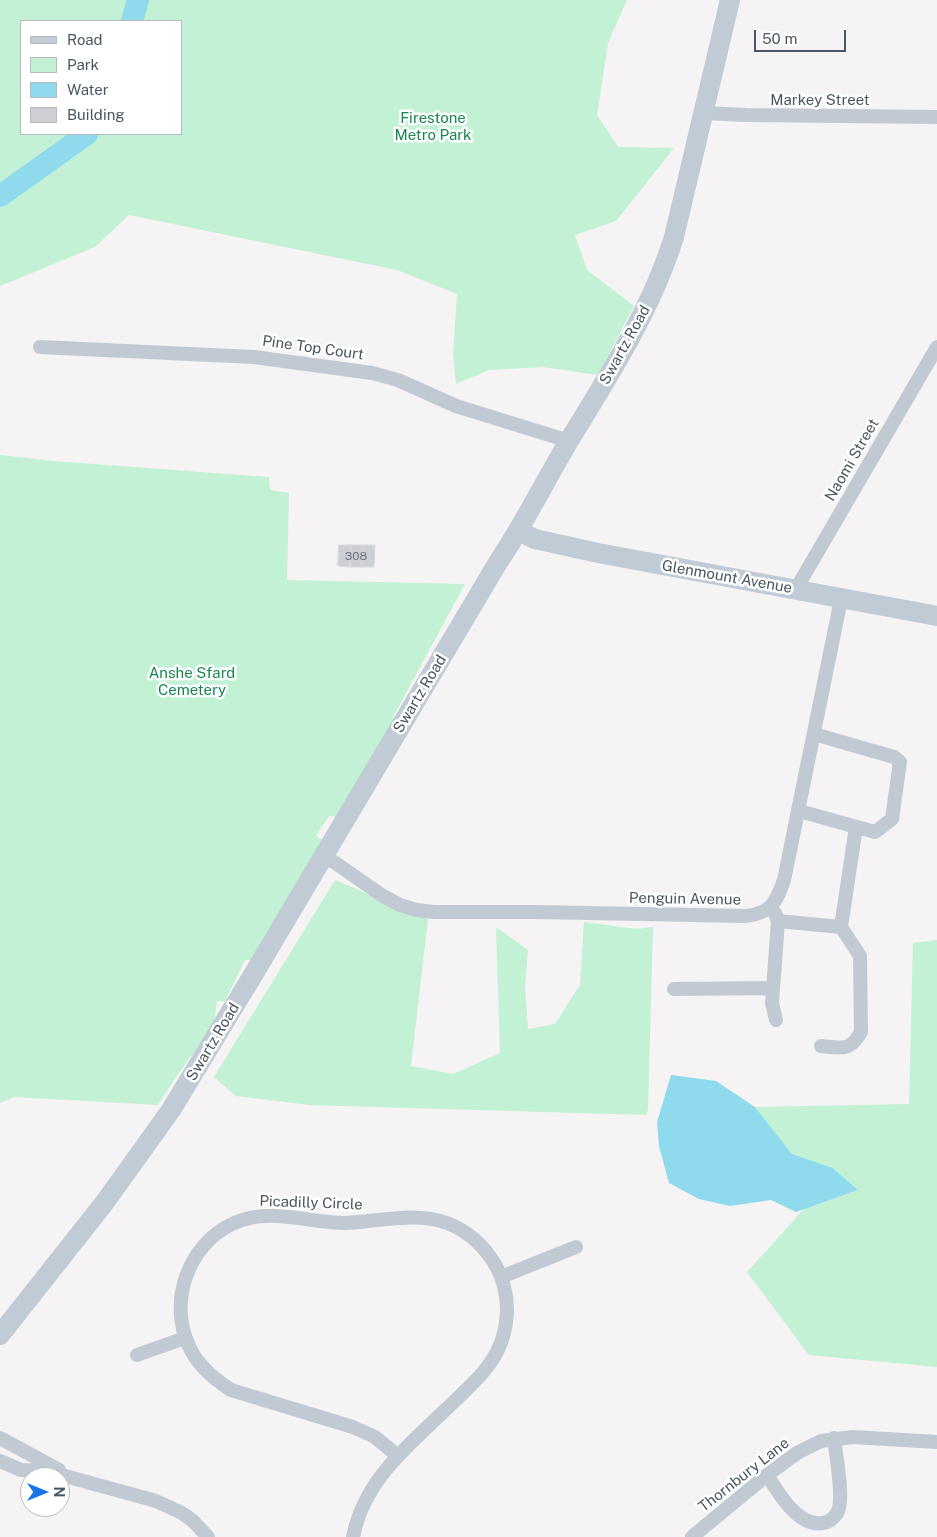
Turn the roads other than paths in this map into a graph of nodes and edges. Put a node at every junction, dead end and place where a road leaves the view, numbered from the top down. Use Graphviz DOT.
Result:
graph roads {
  1 [pos="730,0"];
  2 [pos="703,113"];
  3 [pos="937,118"];
  4 [pos="937,347"];
  5 [pos="40,348"];
  6 [pos="569,441"];
  7 [pos="519,531"];
  8 [pos="796,589"];
  9 [pos="841,599"];
  10 [pos="937,616"];
  11 [pos="814,734"];
  12 [pos="799,811"];
  13 [pos="856,827"];
  14 [pos="324,857"];
  15 [pos="773,905"];
  16 [pos="778,921"];
  17 [pos="841,928"];
  18 [pos="773,988"];
  19 [pos="674,989"];
  20 [pos="776,1020"];
  21 [pos="821,1046"];
  22 [pos="576,1247"];
  23 [pos="501,1277"];
  24 [pos="0,1335"];
  25 [pos="186,1338"];
  26 [pos="137,1355"];
  27 [pos="0,1438"];
  28 [pos="834,1438"];
  29 [pos="937,1442"];
  30 [pos="398,1456"];
  31 [pos="0,1461"];
  32 [pos="767,1475"];
  33 [pos="73,1478"];
  34 [pos="208,1537"];
  35 [pos="353,1537"];
  36 [pos="692,1537"];
  1 -- 2 [label="street, Swartz Road"];
  2 -- 3 [label="street, Markey Street"];
  2 -- 6 [label="street, Swartz Road"];
  4 -- 8 [label="street, Naomi Street"];
  5 -- 6 [label="street, Pine Top Court"];
  6 -- 7 [label="street, Swartz Road"];
  7 -- 8 [label="street, Glenmount Avenue"];
  7 -- 14 [label="street, Swartz Road"];
  8 -- 9 [label="street, Glenmount Avenue"];
  9 -- 10 [label="street, Glenmount Avenue"];
  9 -- 11 [label="street"];
  11 -- 12 [label="street"];
  11 -- 13 [label="street"];
  12 -- 13 [label="street"];
  12 -- 15 [label="street"];
  13 -- 17 [label="street"];
  14 -- 15 [label="street, Penguin Avenue"];
  14 -- 24 [label="street, Swartz Road"];
  15 -- 16 [label="street"];
  16 -- 17 [label="street"];
  16 -- 18 [label="street"];
  17 -- 21 [label="street"];
  18 -- 19 [label="street"];
  18 -- 20 [label="street"];
  22 -- 23 [label="street"];
  23 -- 25 [label="street, Picadilly Circle"];
  23 -- 30 [label="street, Picadilly Circle"];
  25 -- 26 [label="street"];
  25 -- 30 [label="street, Picadilly Circle"];
  27 -- 33 [label="street"];
  28 -- 29 [label="street, Thornbury Lane"];
  28 -- 32 [label="street, Thornbury Lane"];
  28 -- 32 [label="street"];
  30 -- 35 [label="street, Picadilly Circle"];
  31 -- 33 [label="street"];
  32 -- 36 [label="street, Thornbury Lane"];
  33 -- 34 [label="street"];
}
